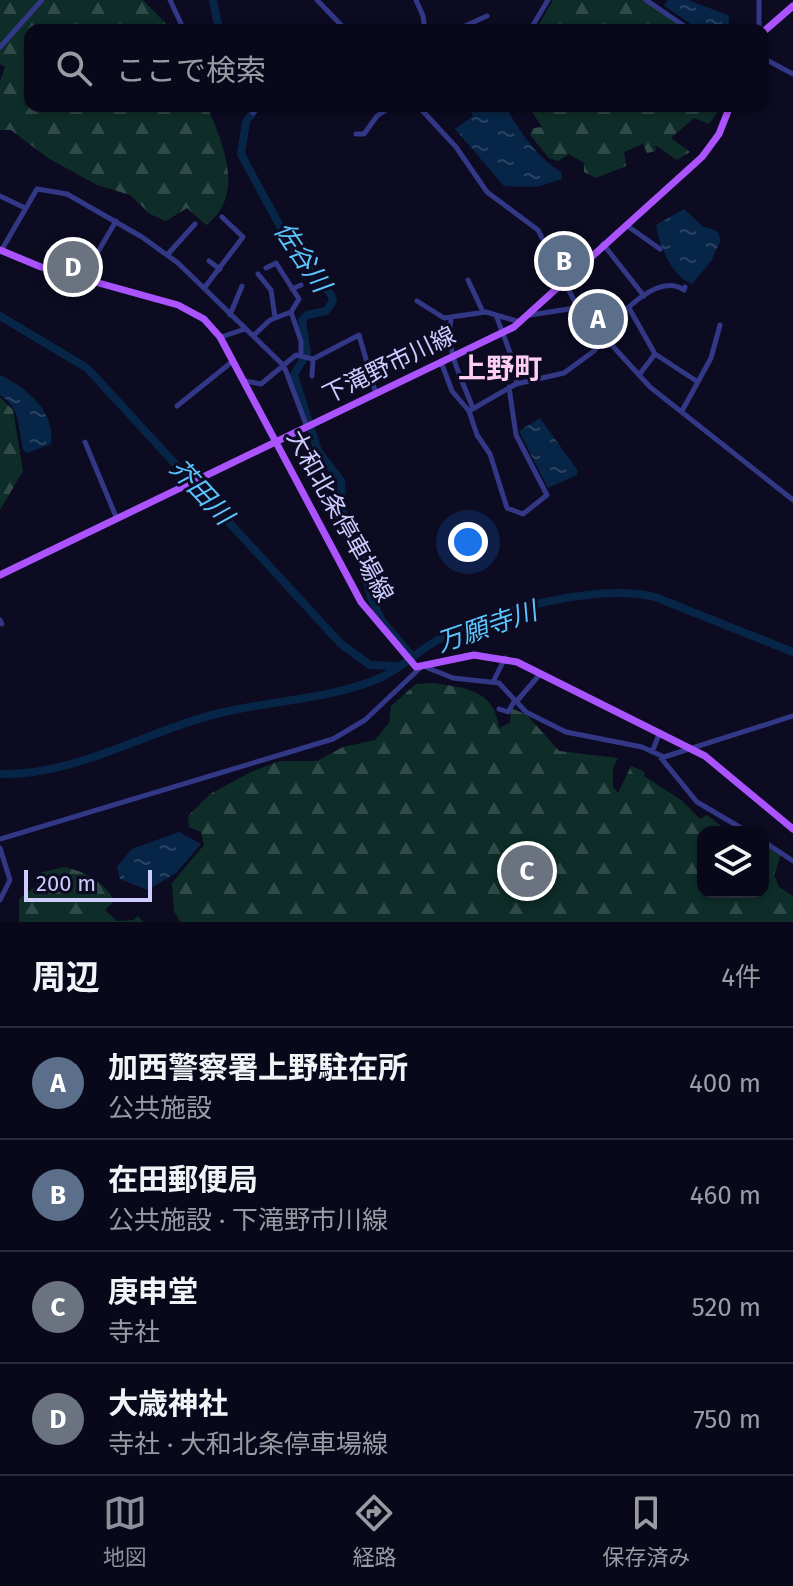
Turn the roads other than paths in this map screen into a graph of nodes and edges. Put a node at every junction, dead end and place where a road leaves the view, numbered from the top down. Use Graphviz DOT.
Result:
graph roads {
  1 [pos="42,0"];
  2 [pos="170,0"];
  3 [pos="317,0"];
  4 [pos="416,0"];
  5 [pos="548,0"];
  6 [pos="646,0"];
  7 [pos="759,0"];
  8 [pos="793,6"];
  9 [pos="487,16"];
  10 [pos="181,24"];
  11 [pos="340,24"];
  12 [pos="424,24"];
  13 [pos="469,24"];
  14 [pos="534,24"];
  15 [pos="681,24"];
  16 [pos="761,24"];
  17 [pos="769,25"];
  18 [pos="0,47"];
  19 [pos="769,61"];
  20 [pos="793,74"];
  21 [pos="383,112"];
  22 [pos="424,112"];
  23 [pos="728,112"];
  24 [pos="356,134"];
  25 [pos="0,196"];
  26 [pos="25,208"];
  27 [pos="222,217"];
  28 [pos="116,221"];
  29 [pos="195,224"];
  30 [pos="626,225"];
  31 [pos="603,244"];
  32 [pos="660,249"];
  33 [pos="0,251"];
  34 [pos="168,254"];
  35 [pos="209,261"];
  36 [pos="266,268"];
  37 [pos="220,269"];
  38 [pos="258,274"];
  39 [pos="82,279"];
  40 [pos="468,280"];
  41 [pos="564,280"];
  42 [pos="301,285"];
  43 [pos="242,286"];
  44 [pos="205,287"];
  45 [pos="685,287"];
  46 [pos="292,289"];
  47 [pos="644,296"];
  48 [pos="417,301"];
  49 [pos="578,308"];
  50 [pos="628,309"];
  51 [pos="291,312"];
  52 [pos="483,312"];
  53 [pos="230,315"];
  54 [pos="496,315"];
  55 [pos="530,315"];
  56 [pos="275,317"];
  57 [pos="451,319"];
  58 [pos="521,322"];
  59 [pos="720,325"];
  60 [pos="246,329"];
  61 [pos="502,333"];
  62 [pos="604,335"];
  63 [pos="253,336"];
  64 [pos="220,337"];
  65 [pos="655,354"];
  66 [pos="301,355"];
  67 [pos="452,357"];
  68 [pos="313,359"];
  69 [pos="233,361"];
  70 [pos="441,362"];
  71 [pos="284,366"];
  72 [pos="639,375"];
  73 [pos="312,376"];
  74 [pos="244,381"];
  75 [pos="698,382"];
  76 [pos="516,384"];
  77 [pos="509,387"];
  78 [pos="376,394"];
  79 [pos="177,406"];
  80 [pos="470,408"];
  81 [pos="682,411"];
  82 [pos="309,426"];
  83 [pos="85,442"];
  84 [pos="276,442"];
  85 [pos="793,500"];
  86 [pos="117,519"];
  87 [pos="0,575"];
  88 [pos="505,658"];
  89 [pos="424,668"];
  90 [pos="541,673"];
  91 [pos="493,682"];
  92 [pos="516,701"];
  93 [pos="499,709"];
  94 [pos="793,716"];
  95 [pos="660,732"];
  96 [pos="694,749"];
  97 [pos="652,752"];
  98 [pos="661,757"];
  99 [pos="738,826"];
  100 [pos="793,829"];
  101 [pos="0,839"];
  102 [pos="769,845"];
  103 [pos="0,848"];
  104 [pos="793,861"];
  105 [pos="0,900"];
  1 -- 18 [label="street"];
  2 -- 10 [label="street"];
  3 -- 11 [label="street"];
  4 -- 12 [label="street"];
  5 -- 14 [label="street"];
  6 -- 15 [label="street"];
  7 -- 16 [label="street"];
  8 -- 17 [label="main road"];
  9 -- 13 [label="street"];
  19 -- 20 [label="street"];
  21 -- 24 [label="street"];
  22 -- 41 [label="street"];
  23 -- 30 [label="main road, 下滝野市川線"];
  25 -- 26 [label="street"];
  26 -- 28 [label="street"];
  26 -- 33 [label="street"];
  27 -- 37 [label="street"];
  28 -- 34 [label="street"];
  28 -- 39 [label="street"];
  29 -- 34 [label="street"];
  30 -- 31 [label="main road, 下滝野市川線"];
  30 -- 32 [label="street"];
  31 -- 41 [label="main road, 下滝野市川線"];
  31 -- 47 [label="street"];
  33 -- 39 [label="main road, 大和北条停車場線"];
  34 -- 44 [label="street"];
  35 -- 37 [label="street"];
  36 -- 46 [label="street"];
  37 -- 44 [label="street"];
  38 -- 56 [label="street"];
  39 -- 64 [label="main road, 大和北条停車場線"];
  40 -- 52 [label="street"];
  41 -- 49 [label="street"];
  41 -- 55 [label="main road, 下滝野市川線"];
  42 -- 46 [label="street"];
  43 -- 53 [label="street"];
  44 -- 53 [label="street"];
  45 -- 47 [label="street"];
  46 -- 51 [label="street"];
  47 -- 50 [label="street"];
  48 -- 57 [label="street"];
  49 -- 50 [label="street"];
  49 -- 55 [label="street"];
  49 -- 62 [label="street"];
  50 -- 62 [label="street"];
  50 -- 65 [label="street"];
  51 -- 56 [label="street"];
  51 -- 66 [label="street"];
  52 -- 54 [label="street"];
  52 -- 57 [label="street"];
  53 -- 60 [label="street"];
  54 -- 58 [label="street"];
  54 -- 61 [label="street"];
  55 -- 58 [label="main road, 下滝野市川線"];
  56 -- 63 [label="street"];
  57 -- 67 [label="street"];
  58 -- 61 [label="main road, 下滝野市川線"];
  59 -- 75 [label="street"];
  60 -- 63 [label="street"];
  60 -- 64 [label="street"];
  61 -- 67 [label="main road, 下滝野市川線"];
  61 -- 76 [label="street"];
  62 -- 72 [label="street"];
  62 -- 76 [label="street"];
  63 -- 71 [label="street"];
  64 -- 69 [label="main road, 大和北条停車場線"];
  65 -- 72 [label="street"];
  65 -- 75 [label="street"];
  66 -- 68 [label="street"];
  66 -- 71 [label="street"];
  67 -- 70 [label="main road, 下滝野市川線"];
  67 -- 80 [label="street"];
  68 -- 73 [label="street"];
  68 -- 78 [label="street"];
  69 -- 74 [label="main road, 大和北条停車場線"];
  69 -- 79 [label="street"];
  70 -- 78 [label="main road, 下滝野市川線"];
  70 -- 80 [label="street"];
  71 -- 74 [label="street"];
  71 -- 82 [label="street"];
  72 -- 81 [label="street"];
  74 -- 84 [label="main road, 大和北条停車場線"];
  75 -- 81 [label="street"];
  76 -- 77 [label="street"];
  77 -- 80 [label="street"];
  77 -- 80 [label="street"];
  78 -- 82 [label="main road, 下滝野市川線"];
  81 -- 85 [label="street"];
  82 -- 84 [label="main road, 下滝野市川線"];
  83 -- 86 [label="street"];
  84 -- 86 [label="main road, 下滝野市川線"];
  84 -- 89 [label="main road, 大和北条停車場線"];
  86 -- 87 [label="main road, 下滝野市川線"];
  88 -- 89 [label="main road"];
  88 -- 90 [label="main road"];
  88 -- 91 [label="street"];
  89 -- 91 [label="street"];
  89 -- 101 [label="street"];
  90 -- 92 [label="street"];
  90 -- 95 [label="main road"];
  91 -- 92 [label="street"];
  92 -- 93 [label="street"];
  92 -- 97 [label="street"];
  94 -- 96 [label="street"];
  95 -- 96 [label="main road"];
  95 -- 97 [label="street"];
  96 -- 98 [label="street"];
  96 -- 100 [label="main road"];
  97 -- 98 [label="street"];
  98 -- 99 [label="street"];
  102 -- 104 [label="street"];
  103 -- 105 [label="street"];
}
